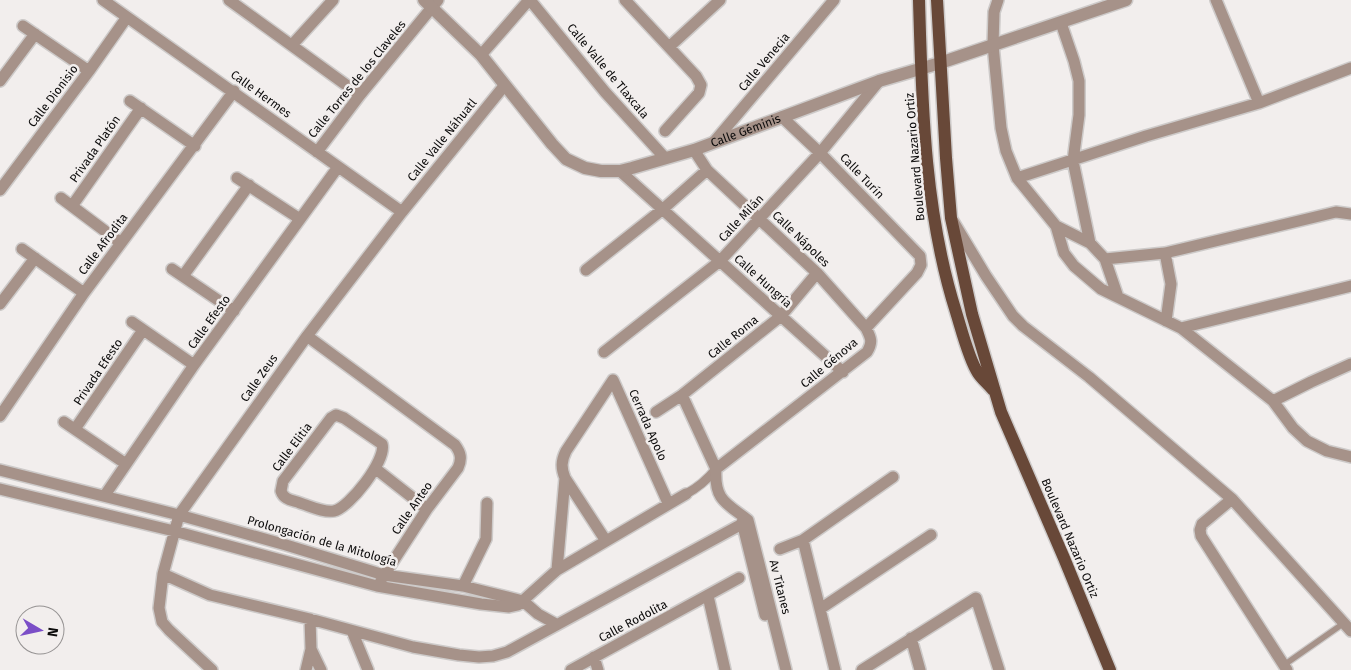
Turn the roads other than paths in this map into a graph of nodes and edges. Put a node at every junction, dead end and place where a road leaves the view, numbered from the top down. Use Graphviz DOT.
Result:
graph roads {
  1 [pos="103,0"];
  2 [pos="333,0"];
  3 [pos="530,0"];
  4 [pos="625,0"];
  5 [pos="720,0"];
  6 [pos="834,0"];
  7 [pos="919,0"];
  8 [pos="937,0"];
  9 [pos="998,0"];
  10 [pos="1126,0"];
  11 [pos="1216,0"];
  12 [pos="235,2"];
  13 [pos="432,3"];
  14 [pos="127,17"];
  15 [pos="1061,23"];
  16 [pos="23,26"];
  17 [pos="35,34"];
  18 [pos="993,45"];
  19 [pos="292,46"];
  20 [pos="669,47"];
  21 [pos="481,55"];
  22 [pos="940,63"];
  23 [pos="1351,68"];
  24 [pos="921,69"];
  25 [pos="89,71"];
  26 [pos="0,81"];
  27 [pos="879,81"];
  28 [pos="504,86"];
  29 [pos="234,91"];
  30 [pos="360,95"];
  31 [pos="130,101"];
  32 [pos="1259,103"];
  33 [pos="141,108"];
  34 [pos="782,117"];
  35 [pos="665,132"];
  36 [pos="714,142"];
  37 [pos="195,146"];
  38 [pos="694,150"];
  39 [pos="317,152"];
  40 [pos="820,152"];
  41 [pos="665,158"];
  42 [pos="1073,161"];
  43 [pos="338,167"];
  44 [pos="620,170"];
  45 [pos="707,170"];
  46 [pos="237,178"];
  47 [pos="1017,178"];
  48 [pos="249,185"];
  49 [pos="0,190"];
  50 [pos="60,198"];
  51 [pos="72,206"];
  52 [pos="663,209"];
  53 [pos="402,212"];
  54 [pos="1351,214"];
  55 [pos="760,218"];
  56 [pos="951,218"];
  57 [pos="300,219"];
  58 [pos="1056,226"];
  59 [pos="121,242"];
  60 [pos="1090,243"];
  61 [pos="22,248"];
  62 [pos="1165,253"];
  63 [pos="920,256"];
  64 [pos="35,258"];
  65 [pos="1105,259"];
  66 [pos="720,260"];
  67 [pos="172,268"];
  68 [pos="586,270"];
  69 [pos="817,273"];
  70 [pos="183,276"];
  71 [pos="1351,286"];
  72 [pos="84,293"];
  73 [pos="1118,297"];
  74 [pos="0,304"];
  75 [pos="234,311"];
  76 [pos="781,316"];
  77 [pos="1166,321"];
  78 [pos="132,322"];
  79 [pos="866,328"];
  80 [pos="1181,328"];
  81 [pos="143,330"];
  82 [pos="306,336"];
  83 [pos="604,352"];
  84 [pos="1351,364"];
  85 [pos="194,365"];
  86 [pos="843,372"];
  87 [pos="993,390"];
  88 [pos="682,395"];
  89 [pos="1273,401"];
  90 [pos="656,412"];
  91 [pos="0,416"];
  92 [pos="64,422"];
  93 [pos="75,429"];
  94 [pos="1351,457"];
  95 [pos="126,464"];
  96 [pos="716,468"];
  97 [pos="376,469"];
  98 [pos="0,470"];
  99 [pos="893,477"];
  100 [pos="565,478"];
  101 [pos="0,489"];
  102 [pos="686,494"];
  103 [pos="105,495"];
  104 [pos="1232,499"];
  105 [pos="487,503"];
  106 [pos="668,503"];
  107 [pos="427,509"];
  108 [pos="179,515"];
  109 [pos="742,520"];
  110 [pos="174,531"];
  111 [pos="931,534"];
  112 [pos="803,540"];
  113 [pos="606,541"];
  114 [pos="780,550"];
  115 [pos="558,570"];
  116 [pos="163,574"];
  117 [pos="384,575"];
  118 [pos="739,578"];
  119 [pos="378,586"];
  120 [pos="463,586"];
  121 [pos="708,596"];
  122 [pos="523,601"];
  123 [pos="820,609"];
  124 [pos="310,618"];
  125 [pos="556,624"];
  126 [pos="1347,627"];
  127 [pos="352,631"];
  128 [pos="911,638"];
  129 [pos="311,648"];
  130 [pos="594,658"];
  131 [pos="1285,668"];
  132 [pos="723,669"];
  133 [pos="212,670"];
  134 [pos="306,670"];
  135 [pos="321,670"];
  136 [pos="368,670"];
  137 [pos="570,670"];
  138 [pos="598,670"];
  139 [pos="779,670"];
  140 [pos="786,670"];
  141 [pos="835,670"];
  142 [pos="862,670"];
  143 [pos="920,670"];
  144 [pos="999,670"];
  145 [pos="1110,670"];
  1 -- 14 [label="street, Calle Hermes"];
  2 -- 19 [label="street"];
  3 -- 21 [label="street"];
  3 -- 41 [label="street, Calle Valle de Tlaxcala"];
  4 -- 20 [label="street"];
  5 -- 20 [label="street"];
  6 -- 36 [label="street, Calle Venecia"];
  7 -- 24 [label="main road, Boulevard Nazario Ortiz"];
  8 -- 22 [label="main road, Boulevard Nazario Ortiz"];
  9 -- 18 [label="street"];
  10 -- 15 [label="street, Calle Géminis"];
  11 -- 32 [label="street"];
  12 -- 19 [label="street"];
  13 -- 21 [label="street, Calle Géminis"];
  13 -- 30 [label="street, Calle Torres de los Claveles"];
  14 -- 25 [label="street, Calle Dionisio"];
  14 -- 29 [label="street, Calle Hermes"];
  15 -- 18 [label="street, Calle Géminis"];
  15 -- 42 [label="street"];
  16 -- 17 [label="street"];
  17 -- 25 [label="street"];
  17 -- 26 [label="street"];
  18 -- 22 [label="street, Calle Géminis"];
  18 -- 47 [label="street"];
  19 -- 30 [label="street"];
  20 -- 35 [label="street"];
  21 -- 28 [label="street, Calle Géminis"];
  22 -- 24 [label="street, Calle Géminis"];
  22 -- 56 [label="main road, Boulevard Nazario Ortiz"];
  23 -- 32 [label="street"];
  24 -- 27 [label="street, Calle Géminis"];
  24 -- 87 [label="main road, Boulevard Nazario Ortiz"];
  25 -- 49 [label="street, Calle Dionisio"];
  27 -- 34 [label="street, Calle Géminis"];
  27 -- 40 [label="street, Calle Milán"];
  28 -- 44 [label="street, Calle Géminis"];
  28 -- 53 [label="street, Calle Valle Náhuatl"];
  29 -- 37 [label="street, Calle Afrodita"];
  29 -- 39 [label="street, Calle Hermes"];
  30 -- 39 [label="street, Calle Torres de los Claveles"];
  31 -- 33 [label="street"];
  32 -- 42 [label="street"];
  33 -- 37 [label="street"];
  33 -- 51 [label="street, Privada Platón"];
  34 -- 36 [label="street, Calle Géminis"];
  34 -- 40 [label="street, Calle Turín"];
  36 -- 38 [label="street, Calle Géminis"];
  37 -- 59 [label="street, Calle Afrodita"];
  38 -- 41 [label="street, Calle Géminis"];
  38 -- 45 [label="street, Calle Nápoles"];
  39 -- 43 [label="street, Calle Hermes"];
  40 -- 55 [label="street, Calle Milán"];
  40 -- 63 [label="street, Calle Turín"];
  41 -- 44 [label="street, Calle Géminis"];
  42 -- 47 [label="street"];
  42 -- 60 [label="street"];
  43 -- 53 [label="street, Calle Hermes"];
  43 -- 57 [label="street, Calle Efesto"];
  44 -- 52 [label="street, Calle Hungría"];
  45 -- 52 [label="street"];
  45 -- 55 [label="street, Calle Nápoles"];
  46 -- 48 [label="street"];
  47 -- 58 [label="street"];
  48 -- 57 [label="street"];
  48 -- 70 [label="street"];
  50 -- 51 [label="street"];
  51 -- 59 [label="street"];
  52 -- 66 [label="street, Calle Hungría"];
  52 -- 68 [label="street"];
  53 -- 82 [label="street, Calle Zeus"];
  54 -- 62 [label="street"];
  55 -- 66 [label="street, Calle Milán"];
  55 -- 69 [label="street, Calle Nápoles"];
  56 -- 87 [label="main road, Boulevard Nazario Ortiz"];
  56 -- 104 [label="street"];
  57 -- 75 [label="street, Calle Efesto"];
  58 -- 60 [label="street"];
  58 -- 73 [label="street"];
  59 -- 72 [label="street, Calle Afrodita"];
  60 -- 65 [label="street"];
  61 -- 64 [label="street"];
  62 -- 65 [label="street"];
  62 -- 77 [label="street"];
  63 -- 79 [label="street, Calle Génova"];
  64 -- 72 [label="street"];
  64 -- 74 [label="street"];
  65 -- 73 [label="street"];
  66 -- 76 [label="street, Calle Hungría"];
  66 -- 83 [label="street, Calle Milán"];
  67 -- 70 [label="street"];
  69 -- 76 [label="street, Calle Roma"];
  69 -- 79 [label="street, Calle Nápoles"];
  70 -- 75 [label="street"];
  71 -- 80 [label="street"];
  72 -- 91 [label="street, Calle Afrodita"];
  73 -- 77 [label="street"];
  75 -- 85 [label="street, Calle Efesto"];
  76 -- 86 [label="street, Calle Hungría"];
  76 -- 88 [label="street, Calle Roma"];
  77 -- 80 [label="street"];
  78 -- 81 [label="street"];
  79 -- 86 [label="street, Calle Génova"];
  80 -- 89 [label="street"];
  81 -- 85 [label="street"];
  81 -- 93 [label="street, Privada Efesto"];
  82 -- 107 [label="street, Calle Anteo"];
  82 -- 108 [label="street, Calle Zeus"];
  84 -- 89 [label="street"];
  85 -- 95 [label="street, Calle Efesto"];
  86 -- 96 [label="street, Calle Génova"];
  87 -- 145 [label="main road, Boulevard Nazario Ortiz"];
  88 -- 90 [label="street, Calle Roma"];
  88 -- 96 [label="street"];
  89 -- 94 [label="street"];
  92 -- 93 [label="street"];
  93 -- 95 [label="street"];
  95 -- 103 [label="street, Calle Efesto"];
  96 -- 102 [label="street"];
  96 -- 109 [label="street"];
  97 -- 97 [label="street, Calle Elitia"];
  97 -- 107 [label="street"];
  98 -- 103 [label="street, Prolongación de la Mitología"];
  99 -- 112 [label="street"];
  100 -- 106 [label="street, Cerrada Apolo"];
  100 -- 113 [label="street"];
  100 -- 115 [label="street, Cerrada Apolo"];
  101 -- 110 [label="street"];
  102 -- 106 [label="street"];
  103 -- 108 [label="street, Prolongación de la Mitología"];
  104 -- 126 [label="street"];
  104 -- 131 [label="street"];
  105 -- 120 [label="street"];
  106 -- 113 [label="street"];
  107 -- 117 [label="street, Calle Anteo"];
  108 -- 110 [label="street, Calle Zeus"];
  108 -- 117 [label="street, Prolongación de la Mitología"];
  109 -- 125 [label="street"];
  109 -- 139 [label="street, Av Titanes"];
  109 -- 140 [label="street, Av Titanes"];
  110 -- 116 [label="street, Calle Zeus"];
  110 -- 119 [label="street"];
  111 -- 123 [label="street"];
  112 -- 114 [label="street"];
  112 -- 123 [label="street"];
  113 -- 115 [label="street"];
  115 -- 122 [label="street"];
  116 -- 124 [label="street"];
  116 -- 133 [label="street, Calle Zeus"];
  117 -- 119 [label="street, Calle Anteo"];
  117 -- 120 [label="street, Prolongación de la Mitología"];
  118 -- 121 [label="street, Calle Rodolita"];
  119 -- 122 [label="street"];
  120 -- 122 [label="street, Prolongación de la Mitología"];
  121 -- 130 [label="street, Calle Rodolita"];
  121 -- 132 [label="street"];
  122 -- 125 [label="street"];
  123 -- 141 [label="street"];
  124 -- 127 [label="street"];
  124 -- 129 [label="street"];
  125 -- 127 [label="street"];
  126 -- 131 [label="lane"];
  127 -- 136 [label="street"];
  128 -- 142 [label="street"];
  128 -- 143 [label="street"];
  128 -- 144 [label="street"];
  129 -- 134 [label="street"];
  129 -- 135 [label="street"];
  130 -- 137 [label="street, Calle Rodolita"];
  130 -- 138 [label="street"];
}
